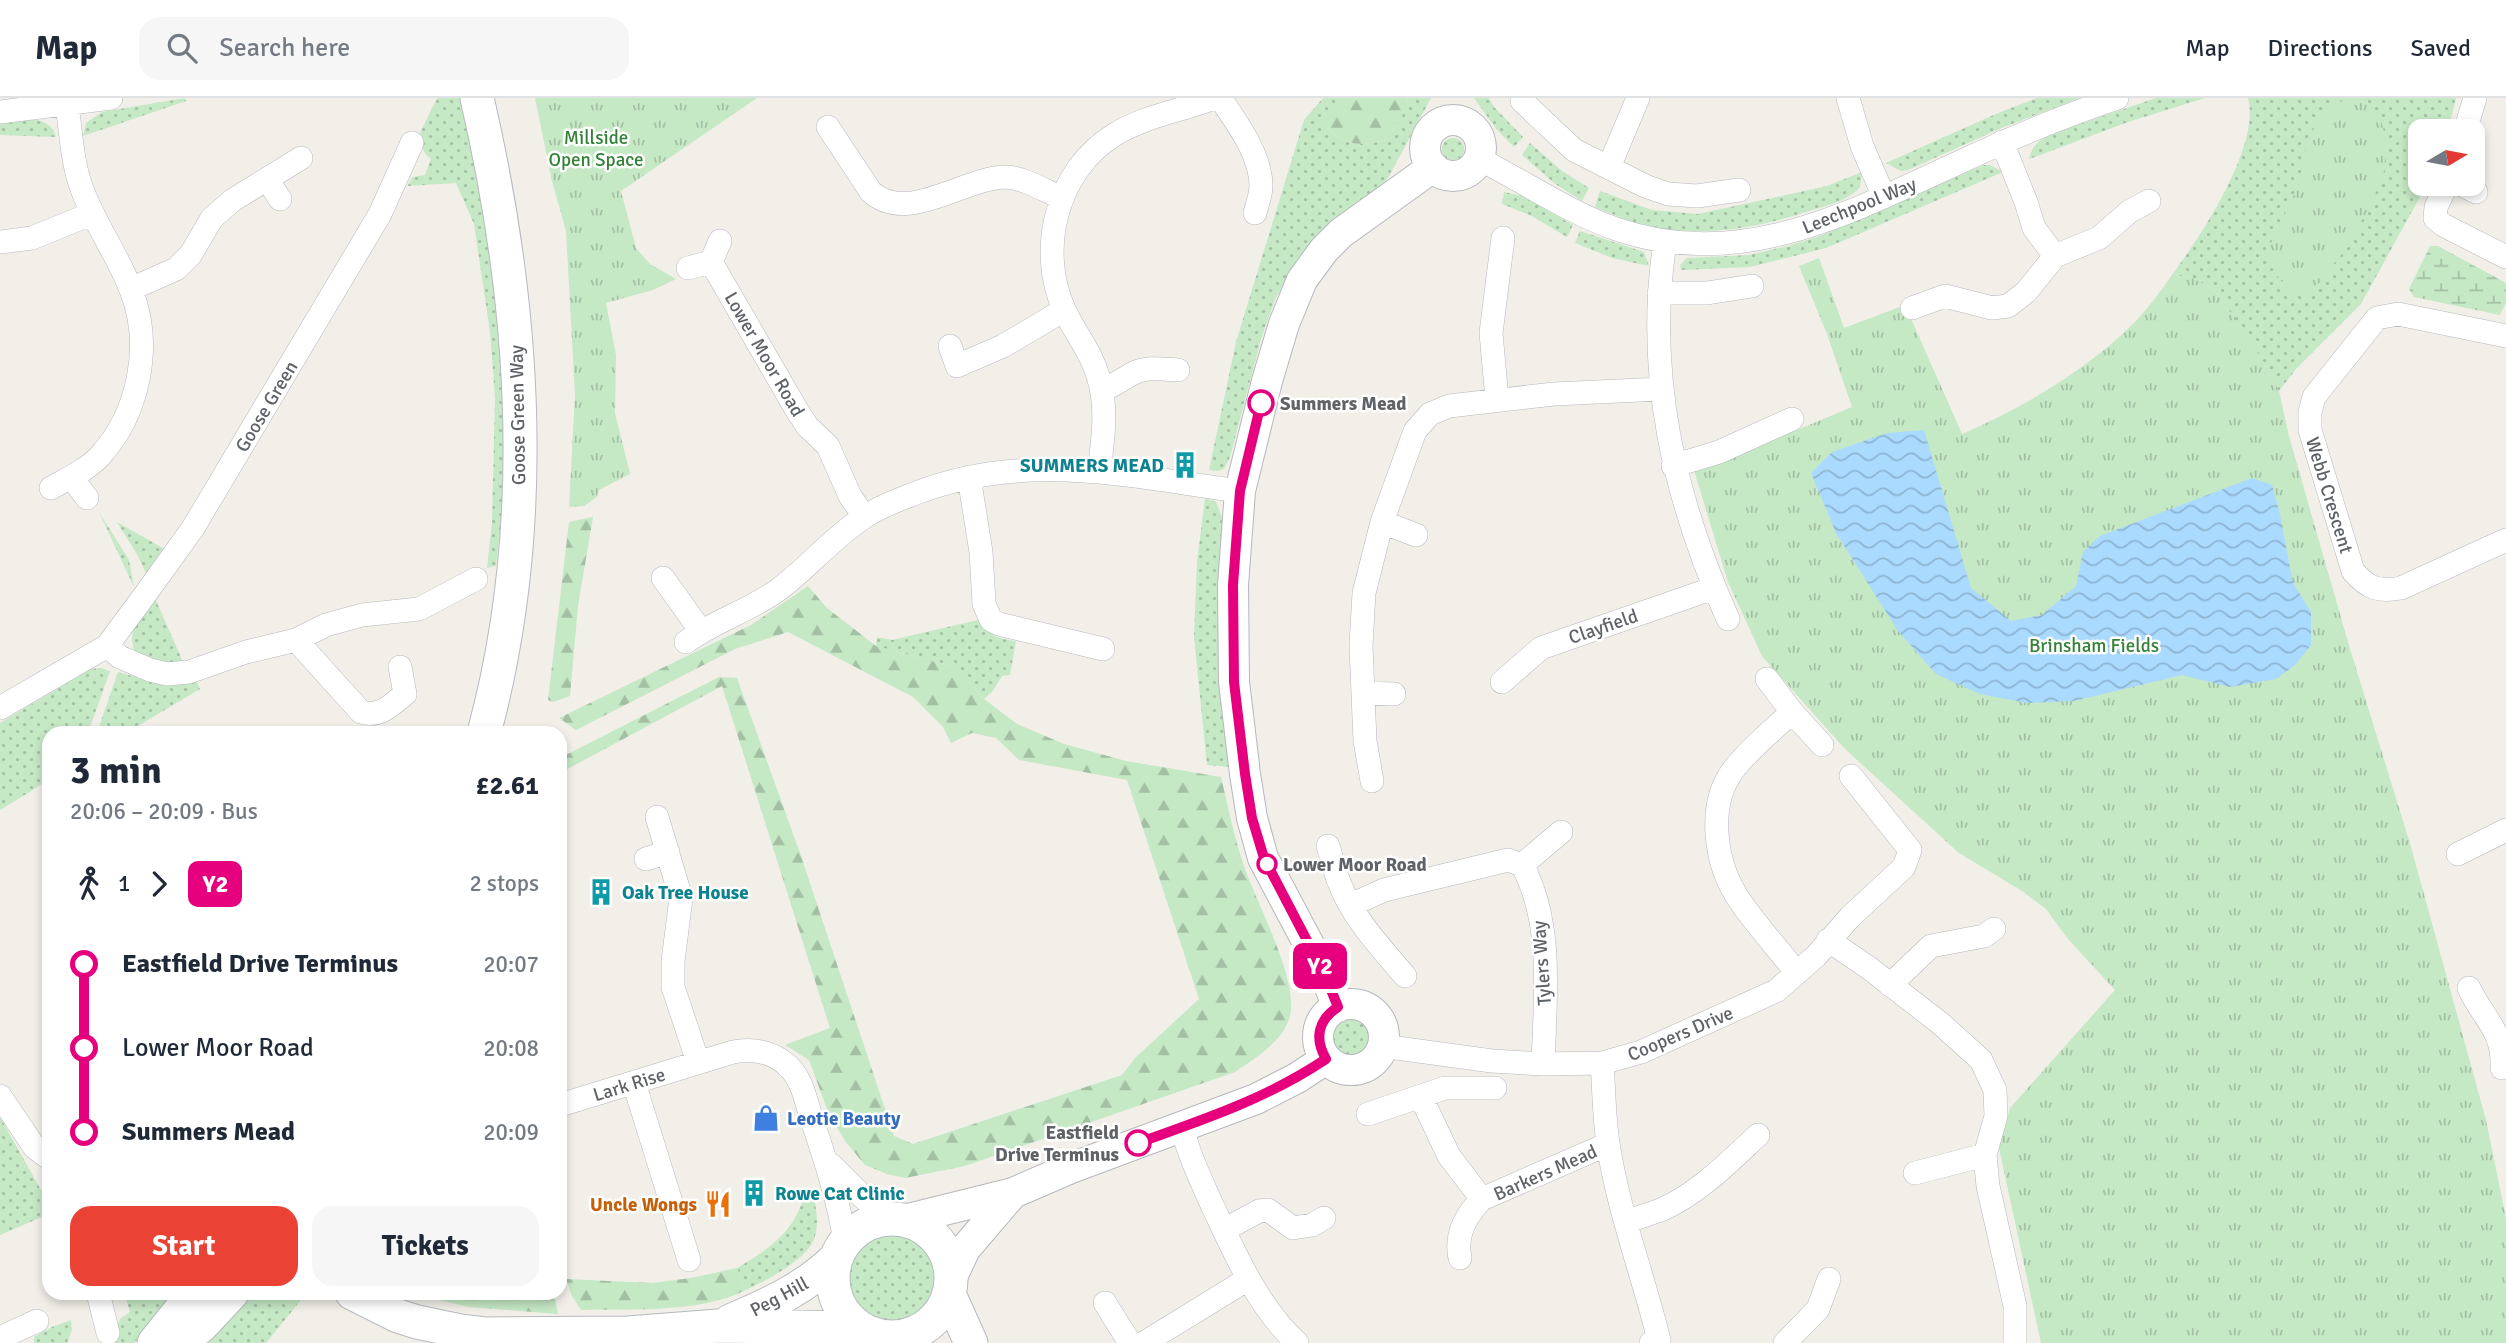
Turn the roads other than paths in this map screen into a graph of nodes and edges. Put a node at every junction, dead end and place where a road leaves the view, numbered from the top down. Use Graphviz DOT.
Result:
graph roads {
  1 [pos="111,98"];
  2 [pos="477,98"];
  3 [pos="1214,98"];
  4 [pos="1220,98"];
  5 [pos="1638,98"];
  6 [pos="1848,98"];
  7 [pos="2117,98"];
  8 [pos="2475,98"];
  9 [pos="1522,101"];
  10 [pos="67,105"];
  11 [pos="1161,106"];
  12 [pos="1451,109"];
  13 [pos="0,112"];
  14 [pos="2469,119"];
  15 [pos="828,127"];
  16 [pos="2002,142"];
  17 [pos="413,153"];
  18 [pos="301,158"];
  19 [pos="1479,159"];
  20 [pos="1433,167"];
  21 [pos="1609,167"];
  22 [pos="267,179"];
  23 [pos="1739,190"];
  24 [pos="2441,196"];
  25 [pos="1884,197"];
  26 [pos="1062,198"];
  27 [pos="280,199"];
  28 [pos="2150,201"];
  29 [pos="1255,213"];
  30 [pos="91,214"];
  31 [pos="1503,238"];
  32 [pos="0,242"];
  33 [pos="1665,242"];
  34 [pos="2055,256"];
  35 [pos="2506,257"];
  36 [pos="688,268"];
  37 [pos="1752,286"];
  38 [pos="131,289"];
  39 [pos="1659,293"];
  40 [pos="1912,308"];
  41 [pos="1064,310"];
  42 [pos="2506,336"];
  43 [pos="950,346"];
  44 [pos="1178,370"];
  45 [pos="1662,389"];
  46 [pos="1102,390"];
  47 [pos="1497,399"];
  48 [pos="1792,419"];
  49 [pos="1673,466"];
  50 [pos="1099,471"];
  51 [pos="71,477"];
  52 [pos="968,477"];
  53 [pos="51,488"];
  54 [pos="1240,491"];
  55 [pos="87,498"];
  56 [pos="864,516"];
  57 [pos="1381,522"];
  58 [pos="1416,535"];
  59 [pos="2506,540"];
  60 [pos="663,578"];
  61 [pos="476,579"];
  62 [pos="1714,587"];
  63 [pos="1728,619"];
  64 [pos="296,639"];
  65 [pos="107,646"];
  66 [pos="1103,649"];
  67 [pos="400,667"];
  68 [pos="1767,678"];
  69 [pos="1502,682"];
  70 [pos="1364,693"];
  71 [pos="1394,694"];
  72 [pos="0,708"];
  73 [pos="1792,712"];
  74 [pos="486,726"];
  75 [pos="1822,745"];
  76 [pos="1851,776"];
  77 [pos="1372,781"];
  78 [pos="657,817"];
  79 [pos="2506,830"];
  80 [pos="1562,832"];
  81 [pos="1328,846"];
  82 [pos="668,852"];
  83 [pos="2458,854"];
  84 [pos="646,859"];
  85 [pos="1522,865"];
  86 [pos="1350,905"];
  87 [pos="1994,929"];
  88 [pos="1828,940"];
  89 [pos="1797,973"];
  90 [pos="1405,976"];
  91 [pos="1890,985"];
  92 [pos="2469,988"];
  93 [pos="1338,1007"];
  94 [pos="2496,1012"];
  95 [pos="1382,1046"];
  96 [pos="1326,1059"];
  97 [pos="698,1062"];
  98 [pos="1602,1063"];
  99 [pos="1543,1064"];
  100 [pos="2502,1068"];
  101 [pos="634,1083"];
  102 [pos="1495,1088"];
  103 [pos="0,1096"];
  104 [pos="1421,1097"];
  105 [pos="567,1103"];
  106 [pos="1368,1114"];
  107 [pos="1182,1127"];
  108 [pos="1758,1135"];
  109 [pos="1608,1144"];
  110 [pos="42,1153"];
  111 [pos="1984,1155"];
  112 [pos="827,1162"];
  113 [pos="1915,1173"];
  114 [pos="1013,1193"];
  115 [pos="1482,1199"];
  116 [pos="1324,1217"];
  117 [pos="900,1219"];
  118 [pos="1626,1222"];
  119 [pos="1224,1230"];
  120 [pos="840,1249"];
  121 [pos="1460,1258"];
  122 [pos="689,1260"];
  123 [pos="1248,1279"];
  124 [pos="1829,1279"];
  125 [pos="951,1286"];
  126 [pos="100,1300"];
  127 [pos="188,1300"];
  128 [pos="208,1300"];
  129 [pos="225,1300"];
  130 [pos="366,1300"];
  131 [pos="1105,1303"];
  132 [pos="37,1321"];
  133 [pos="718,1326"];
  134 [pos="859,1328"];
  135 [pos="107,1333"];
  136 [pos="11,1338"];
  137 [pos="526,1339"];
  138 [pos="911,1340"];
  139 [pos="1661,1342"];
  140 [pos="154,1343"];
  141 [pos="168,1343"];
  142 [pos="181,1343"];
  143 [pos="971,1343"];
  144 [pos="1130,1343"];
  145 [pos="1144,1343"];
  146 [pos="1297,1343"];
  147 [pos="1785,1343"];
  148 [pos="2015,1343"];
  1 -- 10 [label="street"];
  2 -- 74 [label="main road, Goose Green Way"];
  3 -- 11 [label="street"];
  4 -- 29 [label="street"];
  5 -- 21 [label="street"];
  6 -- 25 [label="street"];
  7 -- 16 [label="street, Leechpool Way"];
  8 -- 14 [label="street"];
  9 -- 21 [label="street"];
  10 -- 13 [label="street"];
  10 -- 30 [label="street"];
  11 -- 26 [label="street"];
  12 -- 19 [label="street"];
  12 -- 20 [label="street"];
  15 -- 26 [label="street"];
  16 -- 25 [label="street, Leechpool Way"];
  16 -- 34 [label="street"];
  17 -- 65 [label="street, Goose Green"];
  18 -- 22 [label="street"];
  19 -- 20 [label="street"];
  19 -- 33 [label="street, Leechpool Way"];
  20 -- 54 [label="street"];
  21 -- 23 [label="street"];
  22 -- 27 [label="street"];
  22 -- 38 [label="street"];
  24 -- 35 [label="street"];
  25 -- 33 [label="street, Leechpool Way"];
  26 -- 41 [label="street"];
  28 -- 34 [label="street"];
  30 -- 32 [label="street"];
  30 -- 38 [label="street"];
  31 -- 47 [label="street"];
  33 -- 39 [label="street"];
  34 -- 40 [label="street"];
  36 -- 56 [label="street, Lower Moor Road"];
  37 -- 39 [label="street"];
  38 -- 51 [label="street"];
  39 -- 45 [label="street"];
  41 -- 43 [label="street"];
  41 -- 46 [label="street"];
  42 -- 59 [label="street, Webb Crescent"];
  44 -- 46 [label="street"];
  45 -- 47 [label="street"];
  45 -- 49 [label="street"];
  46 -- 50 [label="street"];
  47 -- 57 [label="street"];
  48 -- 49 [label="street"];
  49 -- 62 [label="street"];
  50 -- 52 [label="street"];
  50 -- 54 [label="street"];
  51 -- 53 [label="street"];
  51 -- 55 [label="street"];
  52 -- 56 [label="street"];
  52 -- 66 [label="street"];
  54 -- 93 [label="street"];
  56 -- 60 [label="street"];
  57 -- 58 [label="street"];
  57 -- 70 [label="street"];
  61 -- 64 [label="street"];
  62 -- 63 [label="street"];
  62 -- 69 [label="street, Clayfield"];
  64 -- 65 [label="street"];
  64 -- 67 [label="street"];
  65 -- 72 [label="street, Goose Green"];
  68 -- 73 [label="street"];
  70 -- 71 [label="street"];
  70 -- 77 [label="street"];
  73 -- 75 [label="street"];
  73 -- 89 [label="street"];
  76 -- 88 [label="street, Coopers Drive"];
  78 -- 82 [label="street"];
  79 -- 83 [label="street"];
  80 -- 85 [label="street"];
  81 -- 86 [label="street"];
  82 -- 84 [label="street"];
  82 -- 97 [label="street"];
  85 -- 86 [label="street"];
  85 -- 99 [label="street, Tylers Way"];
  86 -- 90 [label="street"];
  87 -- 91 [label="street"];
  88 -- 89 [label="street, Coopers Drive"];
  88 -- 91 [label="street"];
  89 -- 98 [label="street, Coopers Drive"];
  91 -- 111 [label="street"];
  92 -- 94 [label="street"];
  93 -- 95 [label="street"];
  93 -- 96 [label="street"];
  94 -- 100 [label="street"];
  95 -- 96 [label="street"];
  95 -- 99 [label="street, Coopers Drive"];
  96 -- 107 [label="street"];
  97 -- 101 [label="street, Lark Rise"];
  97 -- 112 [label="street, Lark Rise"];
  98 -- 99 [label="street, Coopers Drive"];
  98 -- 109 [label="street, Barkers Mead"];
  101 -- 105 [label="street, Lark Rise"];
  101 -- 122 [label="street"];
  102 -- 104 [label="street"];
  103 -- 110 [label="street"];
  104 -- 106 [label="street"];
  104 -- 115 [label="street, Barkers Mead"];
  107 -- 114 [label="street"];
  107 -- 119 [label="street"];
  108 -- 118 [label="street"];
  109 -- 115 [label="street, Barkers Mead"];
  109 -- 118 [label="street, Barkers Mead"];
  111 -- 113 [label="street"];
  111 -- 148 [label="street"];
  112 -- 117 [label="street, Lark Rise"];
  112 -- 120 [label="street, Lark Rise"];
  114 -- 117 [label="street"];
  114 -- 125 [label="street"];
  115 -- 121 [label="street, Barkers Mead"];
  116 -- 119 [label="street"];
  117 -- 120 [label="main road"];
  117 -- 125 [label="main road"];
  118 -- 139 [label="street, Barkers Mead"];
  119 -- 123 [label="street"];
  120 -- 133 [label="main road, Peg Hill"];
  120 -- 134 [label="main road"];
  123 -- 145 [label="street"];
  123 -- 146 [label="street"];
  124 -- 147 [label="street"];
  125 -- 138 [label="main road"];
  125 -- 143 [label="main road"];
  126 -- 135 [label="street"];
  127 -- 140 [label="main road"];
  128 -- 141 [label="main road"];
  129 -- 142 [label="main road"];
  130 -- 137 [label="main road, Peg Hill"];
  131 -- 144 [label="street"];
  132 -- 136 [label="street"];
  133 -- 134 [label="main road, Peg Hill"];
  133 -- 137 [label="main road, Peg Hill"];
  134 -- 138 [label="main road"];
}
